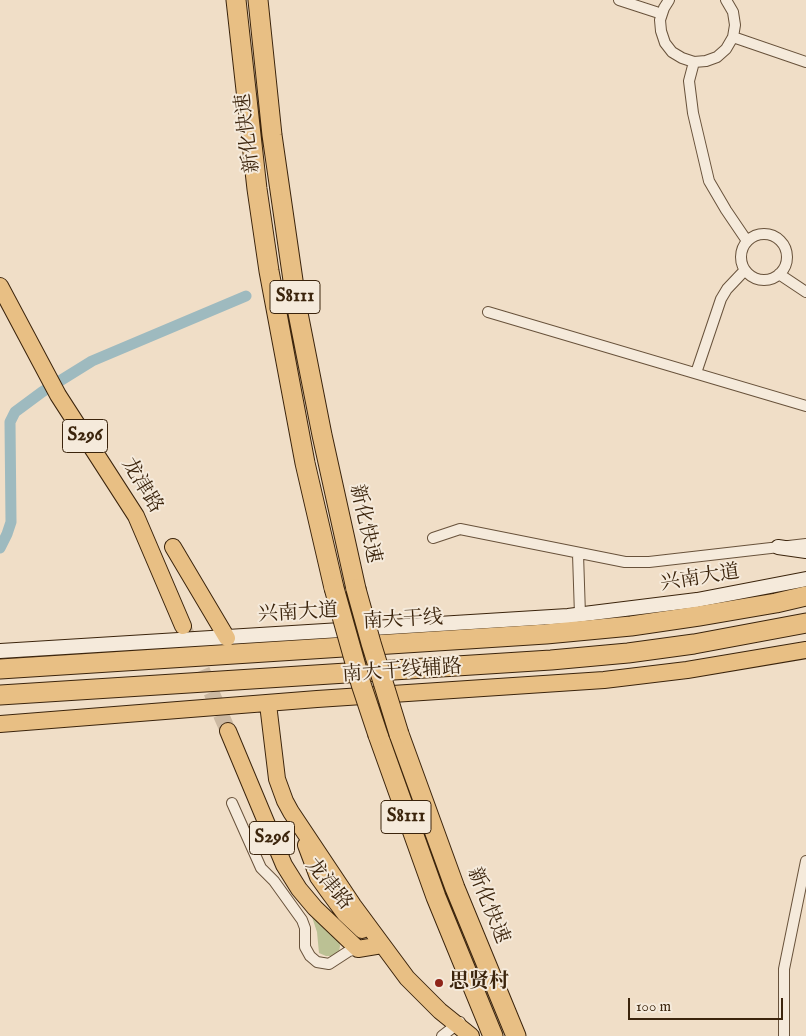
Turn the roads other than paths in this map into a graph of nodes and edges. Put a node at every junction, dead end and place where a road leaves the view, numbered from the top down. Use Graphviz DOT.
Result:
graph roads {
  1 [pos="236,0"];
  2 [pos="258,0"];
  3 [pos="619,0"];
  4 [pos="669,0"];
  5 [pos="726,0"];
  6 [pos="662,14"];
  7 [pos="733,37"];
  8 [pos="694,62"];
  9 [pos="806,62"];
  10 [pos="747,241"];
  11 [pos="745,270"];
  12 [pos="779,274"];
  13 [pos="0,286"];
  14 [pos="806,292"];
  15 [pos="0,310"];
  16 [pos="488,312"];
  17 [pos="696,373"];
  18 [pos="47,376"];
  19 [pos="806,406"];
  20 [pos="433,538"];
  21 [pos="806,544"];
  22 [pos="173,547"];
  23 [pos="778,547"];
  24 [pos="806,551"];
  25 [pos="578,554"];
  26 [pos="806,580"];
  27 [pos="806,596"];
  28 [pos="580,615"];
  29 [pos="806,623"];
  30 [pos="183,626"];
  31 [pos="227,638"];
  32 [pos="806,650"];
  33 [pos="0,651"];
  34 [pos="0,669"];
  35 [pos="0,695"];
  36 [pos="268,704"];
  37 [pos="0,724"];
  38 [pos="228,731"];
  39 [pos="232,804"];
  40 [pos="806,861"];
  41 [pos="382,945"];
  42 [pos="358,949"];
  43 [pos="458,1024"];
  44 [pos="442,1036"];
  45 [pos="472,1036"];
  46 [pos="493,1036"];
  47 [pos="516,1036"];
  48 [pos="784,1036"];
  1 -- 46 [label="highway, 新化快速 / S8111, bridge"];
  2 -- 47 [label="highway, 新化快速 / S8111, bridge"];
  3 -- 6 [label="street"];
  4 -- 6 [label="street"];
  5 -- 7 [label="street"];
  6 -- 8 [label="street"];
  7 -- 8 [label="street"];
  7 -- 9 [label="street"];
  8 -- 10 [label="street"];
  10 -- 11 [label="street"];
  10 -- 12 [label="street"];
  11 -- 12 [label="street"];
  11 -- 17 [label="street"];
  12 -- 14 [label="street"];
  13 -- 18 [label="main road, 龙津路 / S296"];
  15 -- 18 [label="main road, 龙津路 / S296"];
  16 -- 17 [label="street"];
  17 -- 19 [label="street"];
  18 -- 30 [label="main road, 龙津路 / S296"];
  20 -- 25 [label="street"];
  21 -- 23 [label="street"];
  22 -- 31 [label="main road"];
  23 -- 24 [label="main road"];
  23 -- 25 [label="street"];
  25 -- 28 [label="street"];
  26 -- 28 [label="main road, 兴南大道"];
  27 -- 34 [label="highway, 南大干线"];
  28 -- 31 [label="main road, 兴南大道"];
  29 -- 35 [label="highway"];
  31 -- 33 [label="main road, 兴南大道"];
  32 -- 36 [label="main road, 南大干线辅路"];
  36 -- 37 [label="main road, 南大干线辅路"];
  36 -- 41 [label="main road"];
  38 -- 42 [label="main road, 龙津路 / S296"];
  39 -- 42 [label="street"];
  40 -- 48 [label="street"];
  41 -- 42 [label="main road"];
  41 -- 43 [label="main road"];
  43 -- 44 [label="street"];
  43 -- 45 [label="main road"];
}
